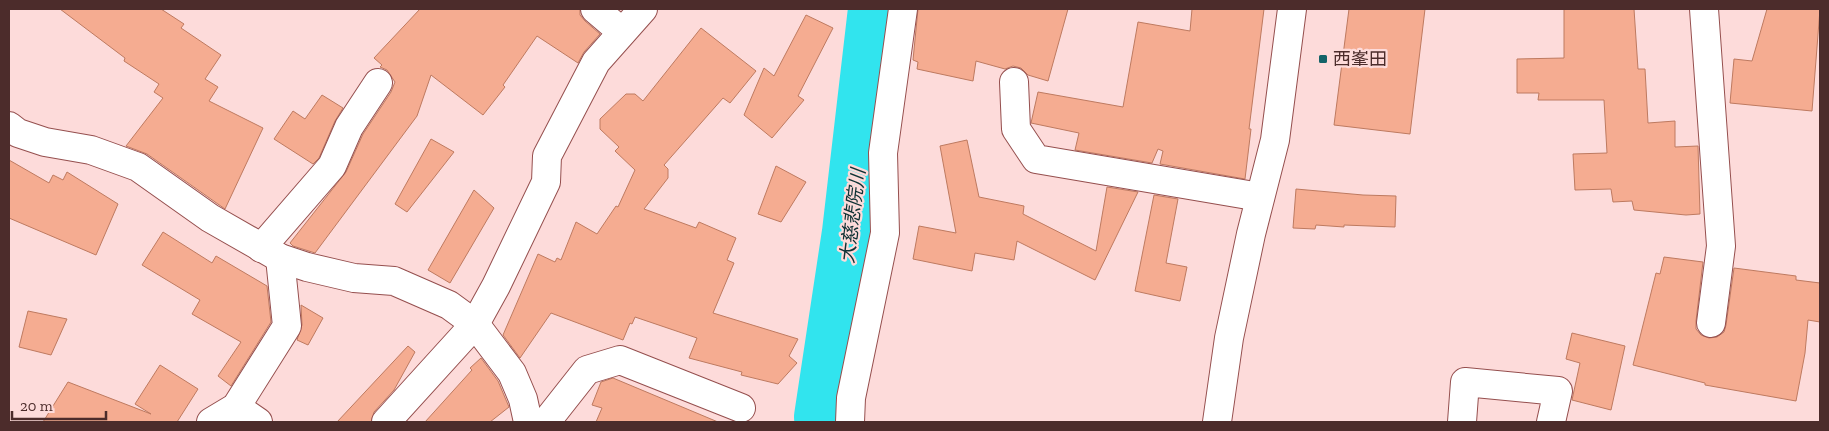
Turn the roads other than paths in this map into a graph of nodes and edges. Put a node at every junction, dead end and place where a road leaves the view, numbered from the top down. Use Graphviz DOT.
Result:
graph roads {
  1 [pos="595,9"];
  2 [pos="643,9"];
  3 [pos="903,9"];
  4 [pos="1292,9"];
  5 [pos="1704,9"];
  6 [pos="622,32"];
  7 [pos="1014,82"];
  8 [pos="378,83"];
  9 [pos="9,126"];
  10 [pos="1260,197"];
  11 [pos="271,253"];
  12 [pos="1711,323"];
  13 [pos="475,324"];
  14 [pos="236,407"];
  15 [pos="741,408"];
  16 [pos="212,422"];
  17 [pos="258,422"];
  18 [pos="386,422"];
  19 [pos="528,422"];
  20 [pos="546,422"];
  21 [pos="850,422"];
  22 [pos="1217,422"];
  23 [pos="1462,422"];
  24 [pos="1551,422"];
  1 -- 6 [label="street"];
  2 -- 6 [label="street"];
  3 -- 21 [label="street"];
  4 -- 10 [label="street"];
  5 -- 12 [label="street"];
  6 -- 13 [label="street"];
  7 -- 10 [label="street"];
  8 -- 11 [label="street"];
  9 -- 11 [label="street"];
  10 -- 22 [label="street"];
  11 -- 13 [label="street"];
  11 -- 14 [label="street"];
  13 -- 18 [label="street"];
  13 -- 19 [label="street"];
  14 -- 16 [label="street"];
  14 -- 17 [label="street"];
  15 -- 20 [label="street"];
  23 -- 24 [label="street"];
}
